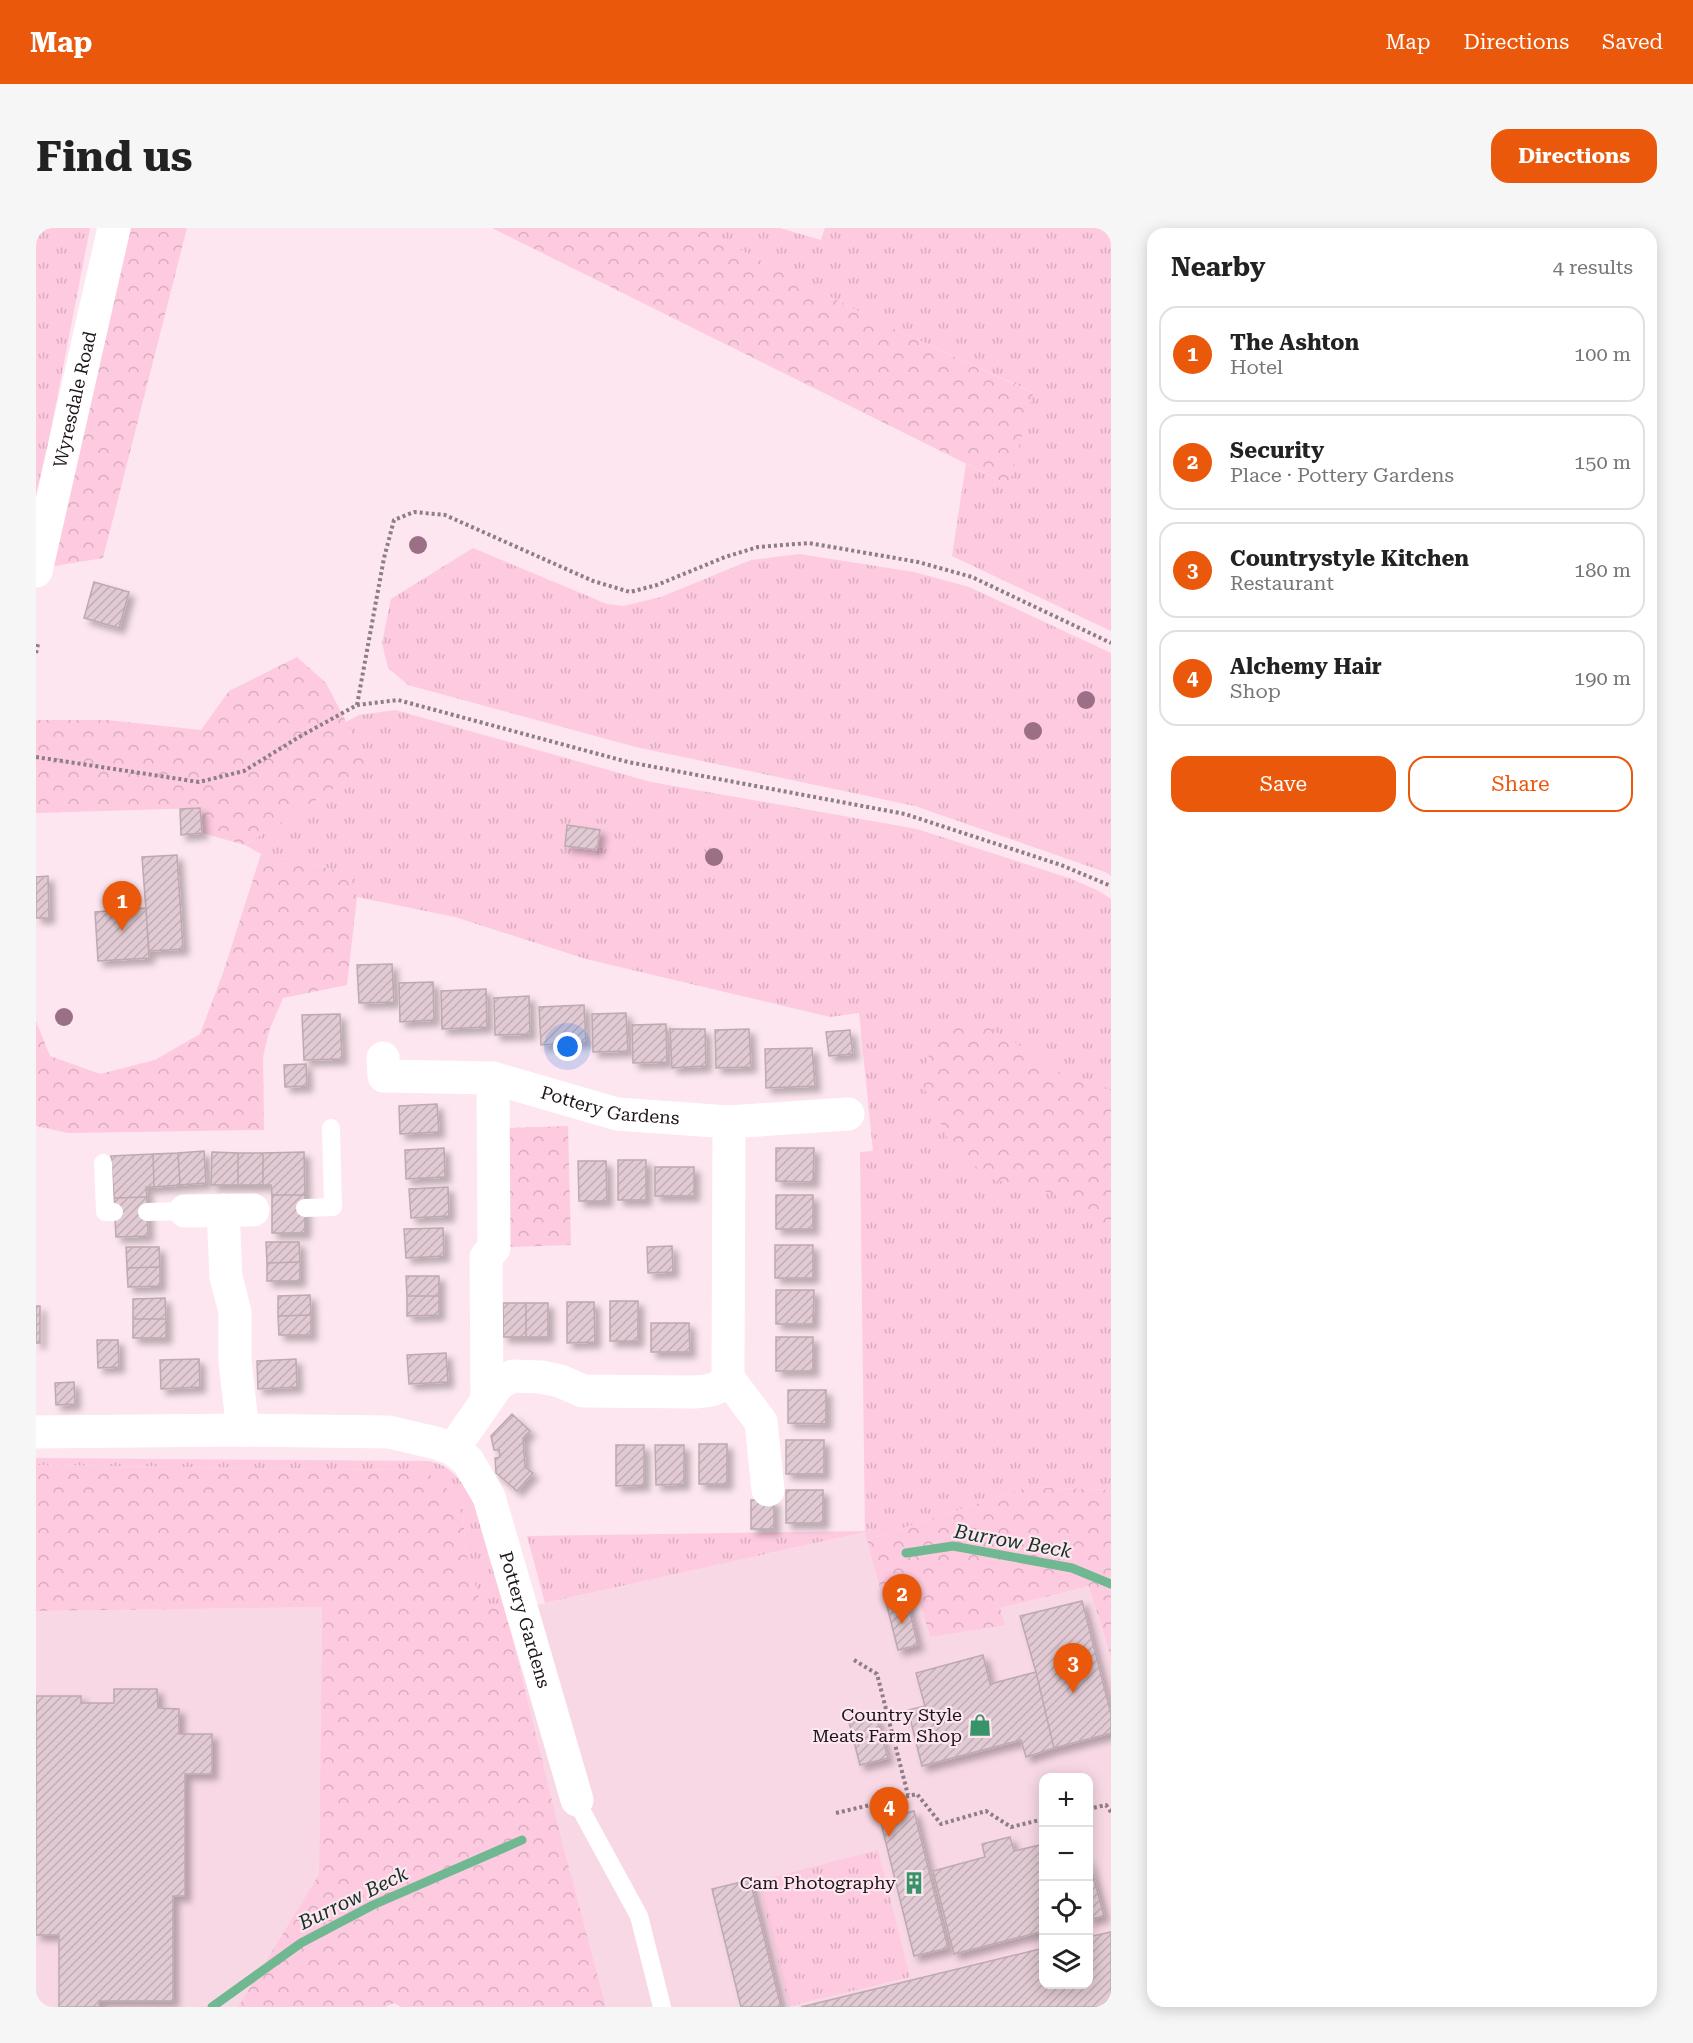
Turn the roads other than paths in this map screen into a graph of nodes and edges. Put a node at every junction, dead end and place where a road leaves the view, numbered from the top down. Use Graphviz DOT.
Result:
graph roads {
  1 [pos="114,228"];
  2 [pos="36,571"];
  3 [pos="383,1058"];
  4 [pos="493,1078"];
  5 [pos="848,1114"];
  6 [pos="729,1122"];
  7 [pos="331,1128"];
  8 [pos="103,1163"];
  9 [pos="305,1208"];
  10 [pos="185,1211"];
  11 [pos="114,1212"];
  12 [pos="147,1212"];
  13 [pos="728,1378"];
  14 [pos="487,1400"];
  15 [pos="243,1430"];
  16 [pos="36,1432"];
  17 [pos="453,1449"];
  18 [pos="768,1490"];
  19 [pos="577,1800"];
  20 [pos="662,2007"];
  1 -- 2 [label="street, Wyresdale Road"];
  3 -- 4 [label="street, Pottery Gardens"];
  4 -- 6 [label="street, Pottery Gardens"];
  4 -- 14 [label="street"];
  5 -- 6 [label="street, Pottery Gardens"];
  6 -- 13 [label="street"];
  7 -- 9 [label="lane"];
  8 -- 11 [label="lane"];
  10 -- 12 [label="lane"];
  10 -- 15 [label="street"];
  13 -- 14 [label="street"];
  13 -- 18 [label="street"];
  14 -- 17 [label="street"];
  15 -- 16 [label="street, Pottery Gardens"];
  15 -- 17 [label="street, Pottery Gardens"];
  17 -- 19 [label="street, Pottery Gardens"];
  19 -- 20 [label="lane"];
}
